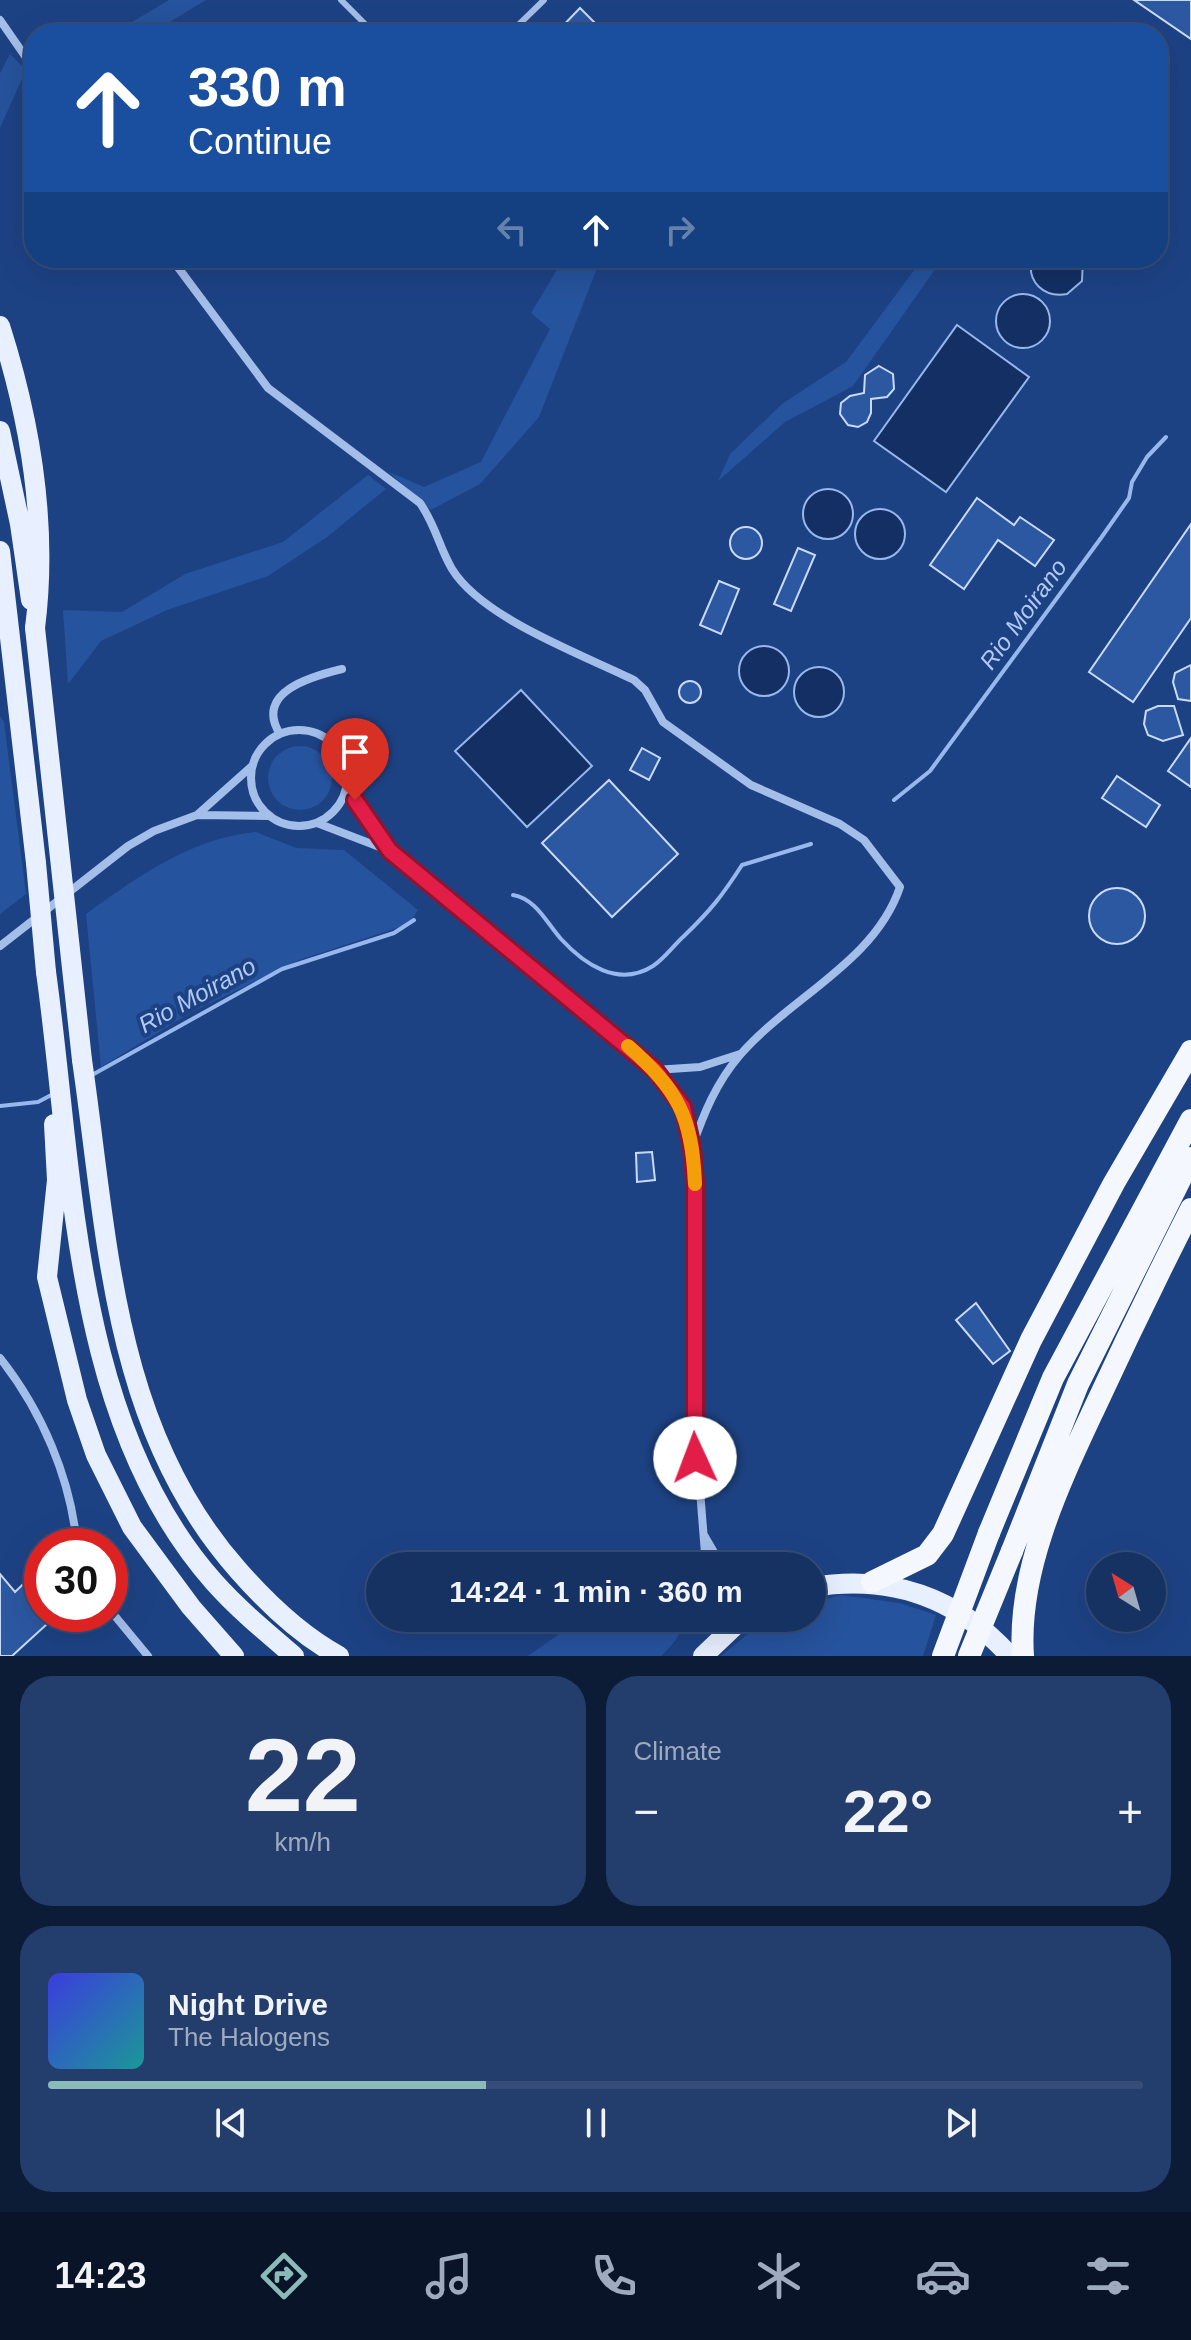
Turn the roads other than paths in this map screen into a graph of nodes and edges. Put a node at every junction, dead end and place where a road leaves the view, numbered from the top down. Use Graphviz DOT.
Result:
graph roads {
  1 [pos="341,0"];
  2 [pos="544,0"];
  3 [pos="0,20"];
  4 [pos="365,24"];
  5 [pos="519,24"];
  6 [pos="24,55"];
  7 [pos="178,268"];
  8 [pos="0,326"];
  9 [pos="0,431"];
  10 [pos="0,551"];
  11 [pos="0,592"];
  12 [pos="8,618"];
  13 [pos="35,628"];
  14 [pos="342,669"];
  15 [pos="280,734"];
  16 [pos="252,766"];
  17 [pos="346,771"];
  18 [pos="197,815"];
  19 [pos="270,816"];
  20 [pos="316,823"];
  21 [pos="390,851"];
  22 [pos="0,946"];
  23 [pos="1191,1051"];
  24 [pos="741,1054"];
  25 [pos="655,1070"];
  26 [pos="63,1102"];
  27 [pos="1191,1120"];
  28 [pos="692,1147"];
  29 [pos="1191,1158"];
  30 [pos="1191,1209"];
  31 [pos="0,1358"];
  32 [pos="74,1528"];
  33 [pos="701,1531"];
  34 [pos="704,1552"];
  35 [pos="714,1552"];
  36 [pos="872,1582"];
  37 [pos="826,1586"];
  38 [pos="128,1632"];
  39 [pos="719,1632"];
  40 [pos="148,1656"];
  41 [pos="234,1656"];
  42 [pos="294,1656"];
  43 [pos="339,1656"];
  44 [pos="703,1656"];
  45 [pos="943,1656"];
  46 [pos="969,1656"];
  47 [pos="1010,1656"];
  48 [pos="1023,1656"];
  1 -- 4 [label="lane"];
  2 -- 5 [label="lane"];
  3 -- 6 [label="street"];
  7 -- 24 [label="street"];
  8 -- 13 [label="main road"];
  9 -- 13 [label="main road"];
  10 -- 12 [label="main road"];
  11 -- 12 [label="main road"];
  12 -- 26 [label="main road, bridge"];
  13 -- 43 [label="main road, bridge"];
  14 -- 15 [label="street"];
  15 -- 16 [label="street"];
  15 -- 17 [label="street"];
  16 -- 18 [label="street"];
  16 -- 19 [label="street"];
  17 -- 20 [label="street"];
  17 -- 21 [label="street"];
  18 -- 19 [label="street"];
  18 -- 22 [label="street"];
  19 -- 20 [label="street"];
  20 -- 21 [label="street"];
  21 -- 25 [label="street"];
  23 -- 36 [label="highway"];
  24 -- 25 [label="street"];
  24 -- 28 [label="street"];
  25 -- 28 [label="street"];
  26 -- 41 [label="main road"];
  26 -- 42 [label="main road"];
  27 -- 45 [label="highway, bridge"];
  28 -- 33 [label="street"];
  29 -- 46 [label="highway, bridge"];
  30 -- 48 [label="highway"];
  31 -- 32 [label="street"];
  33 -- 34 [label="street"];
  33 -- 35 [label="street"];
  36 -- 37 [label="main road"];
  36 -- 47 [label="main road"];
  38 -- 40 [label="street"];
  39 -- 44 [label="main road"];
}
